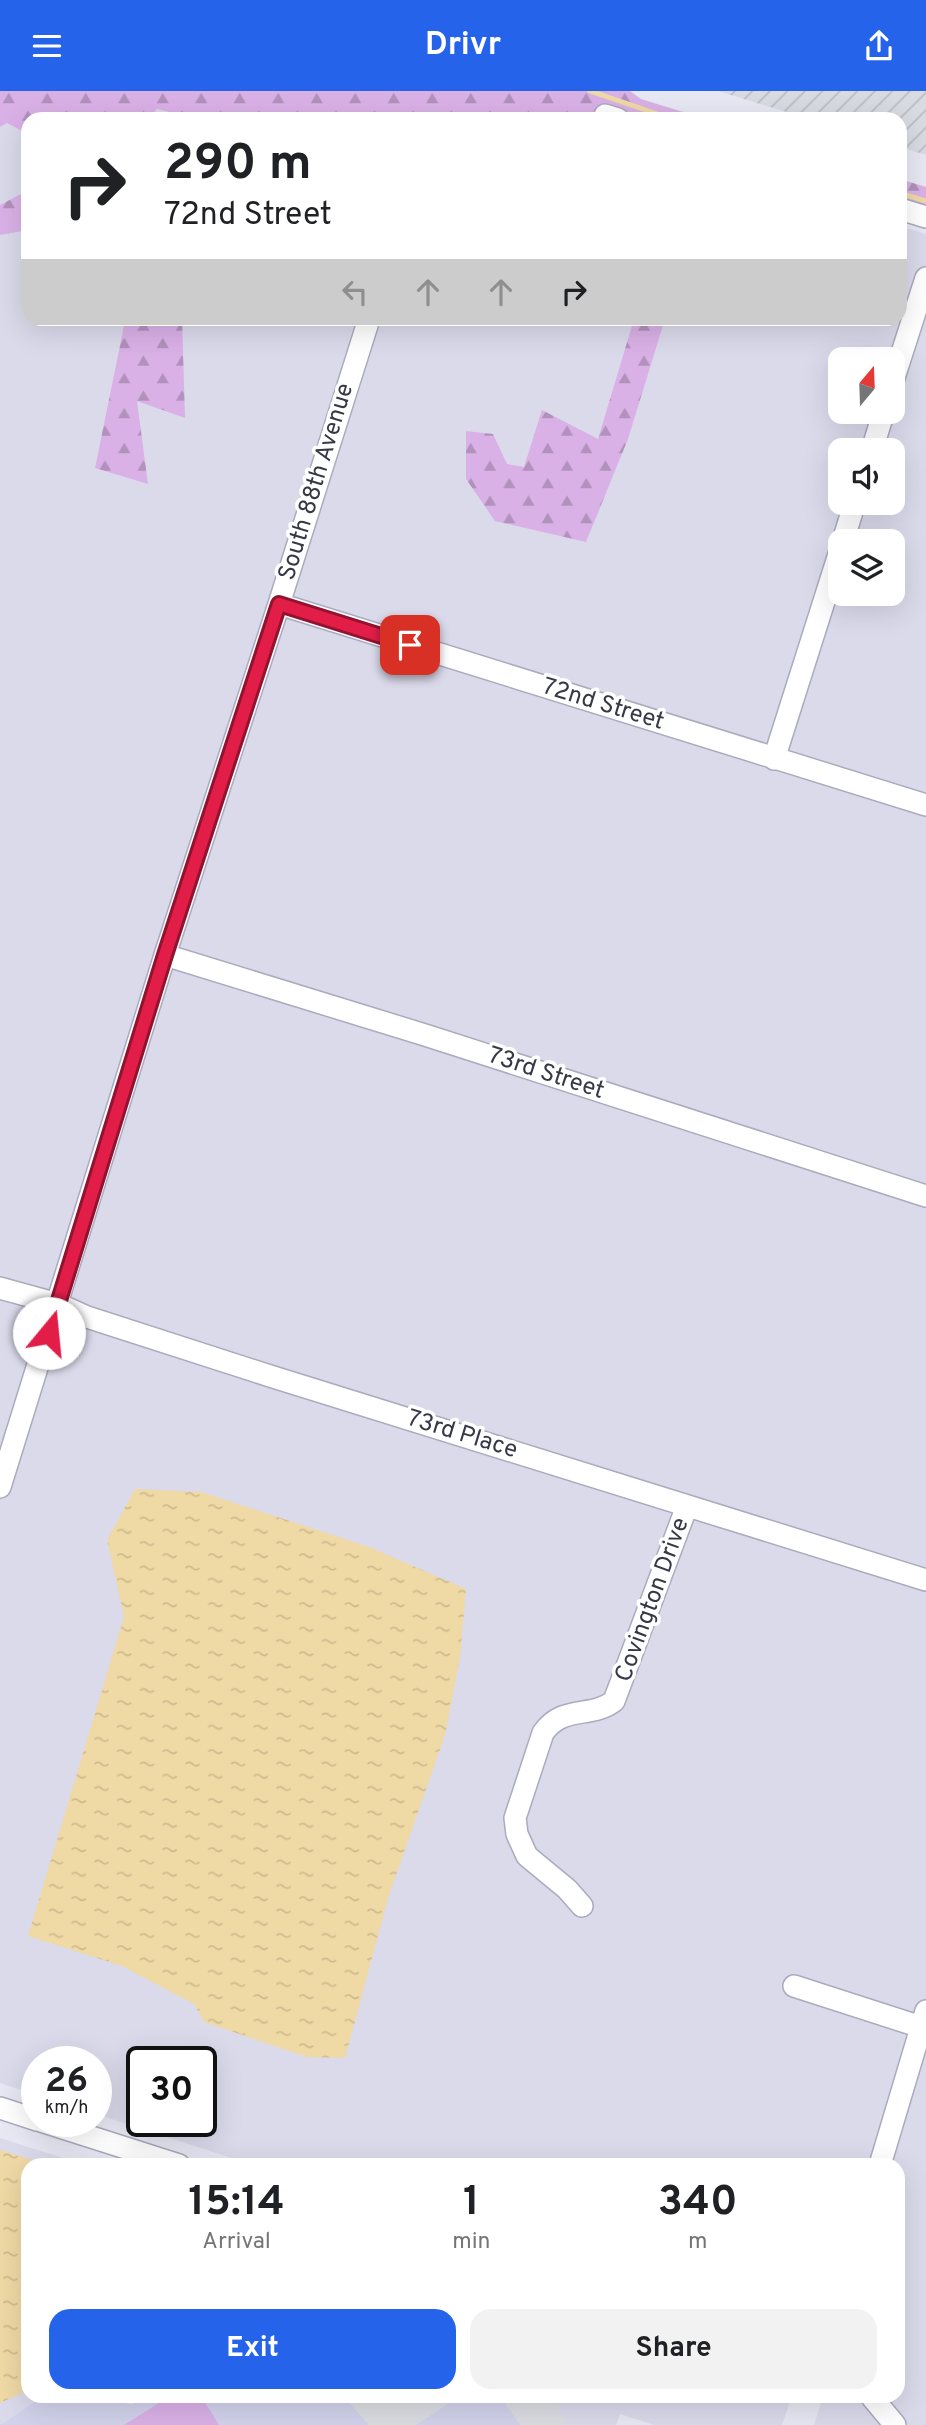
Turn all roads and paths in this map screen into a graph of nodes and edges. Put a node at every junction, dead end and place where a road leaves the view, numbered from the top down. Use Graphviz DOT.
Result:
graph roads {
  1 [pos="907,211"];
  2 [pos="926,217"];
  3 [pos="926,278"];
  4 [pos="367,326"];
  5 [pos="904,347"];
  6 [pos="828,589"];
  7 [pos="279,604"];
  8 [pos="774,759"];
  9 [pos="926,805"];
  10 [pos="165,955"];
  11 [pos="926,1196"];
  12 [pos="0,1288"];
  13 [pos="58,1304"];
  14 [pos="0,1487"];
  15 [pos="687,1506"];
  16 [pos="926,1580"];
  17 [pos="582,1906"];
  18 [pos="794,1986"];
  19 [pos="924,2019"];
  20 [pos="0,2108"];
  21 [pos="21,2114"];
  22 [pos="92,2137"];
  23 [pos="157,2158"];
  24 [pos="882,2158"];
  25 [pos="877,2403"];
  26 [pos="895,2425"];
  1 -- 2 [label="street"];
  3 -- 5 [label="street"];
  4 -- 7 [label="street, South 88th Avenue"];
  6 -- 8 [label="street"];
  7 -- 8 [label="street, 72nd Street"];
  7 -- 10 [label="street, South 88th Avenue"];
  8 -- 9 [label="street, 72nd Street"];
  10 -- 11 [label="street, 73rd Street"];
  10 -- 13 [label="street, South 88th Avenue"];
  12 -- 13 [label="street, 73rd Place"];
  13 -- 14 [label="street, South 88th Avenue"];
  13 -- 15 [label="street, 73rd Place"];
  15 -- 16 [label="street, 73rd Place"];
  15 -- 17 [label="street, Covington Drive"];
  18 -- 19 [label="street"];
  19 -- 24 [label="street"];
  20 -- 21 [label="street"];
  22 -- 23 [label="street"];
  25 -- 26 [label="street"];
}
